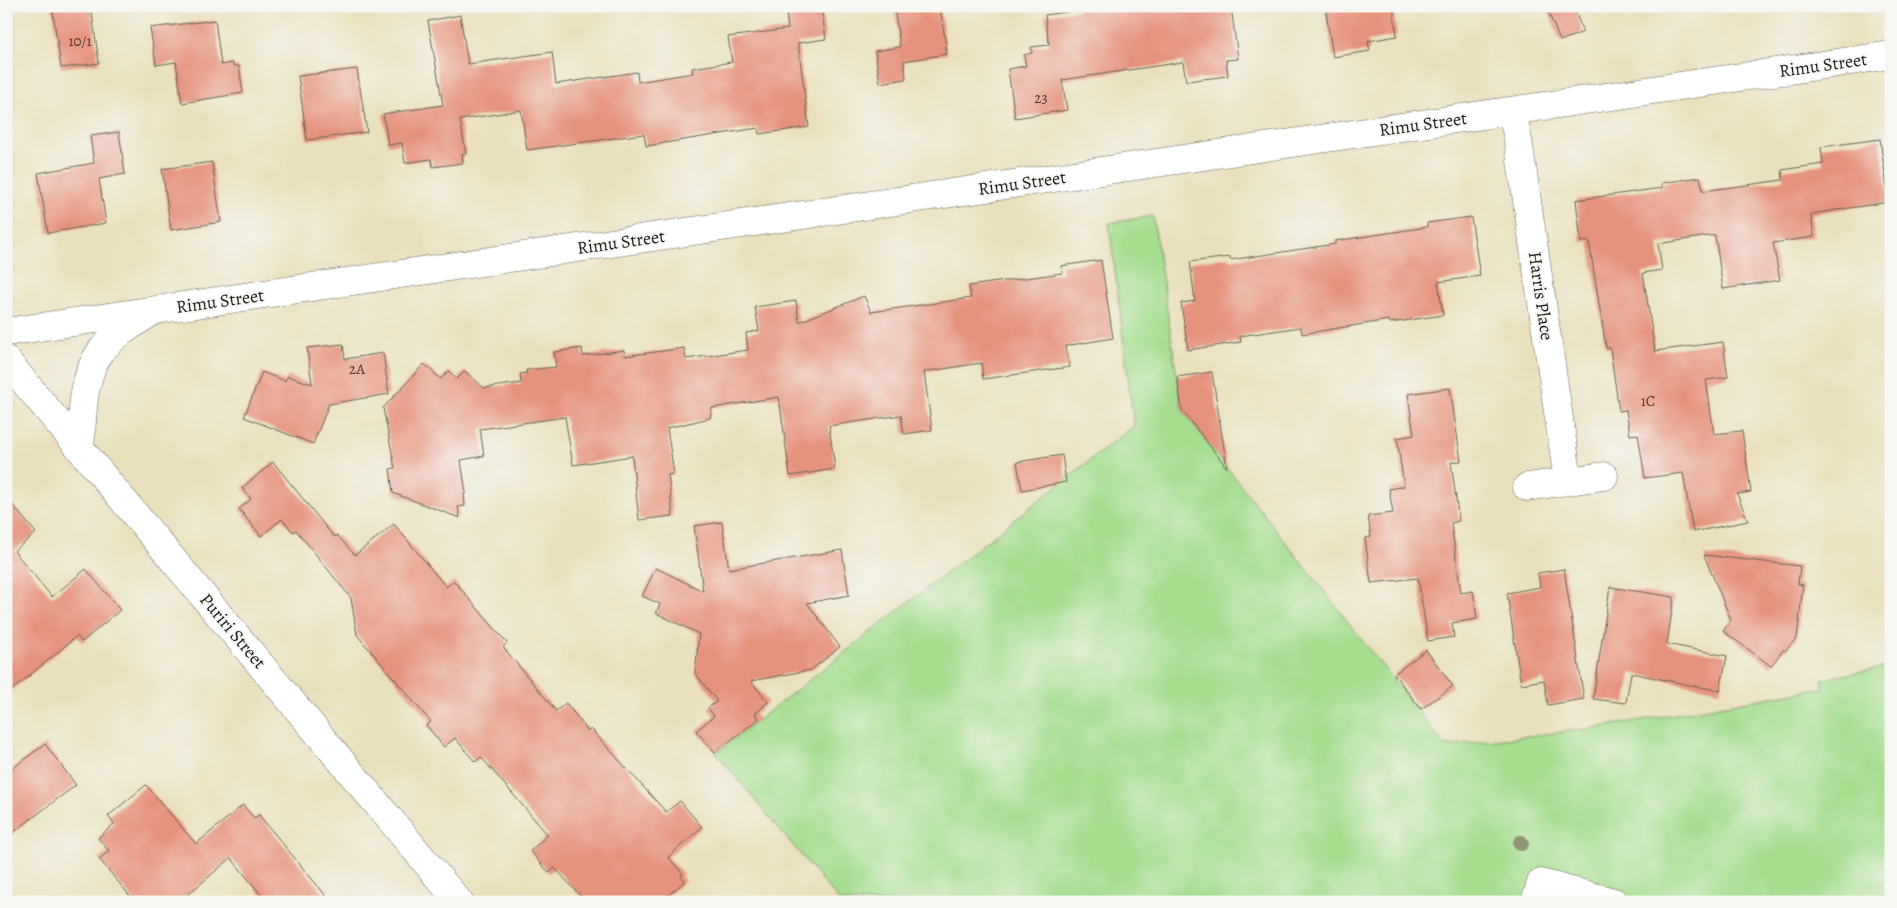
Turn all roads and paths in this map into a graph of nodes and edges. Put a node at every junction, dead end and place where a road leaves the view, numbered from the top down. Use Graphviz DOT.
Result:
graph roads {
  1 [pos="1891,55"];
  2 [pos="1512,112"];
  3 [pos="153,310"];
  4 [pos="6,332"];
  5 [pos="6,360"];
  6 [pos="80,448"];
  7 [pos="1604,476"];
  8 [pos="1568,480"];
  9 [pos="1527,487"];
  10 [pos="459,902"];
  11 [pos="1535,902"];
  12 [pos="1614,902"];
  1 -- 2 [label="street, Rimu Street"];
  2 -- 3 [label="street, Rimu Street"];
  2 -- 8 [label="street, Harris Place"];
  3 -- 4 [label="street, Rimu Street"];
  3 -- 6 [label="street, Rimu Street"];
  5 -- 6 [label="street, Puriri Street"];
  6 -- 10 [label="street, Puriri Street"];
  7 -- 8 [label="street"];
  8 -- 9 [label="street"];
  11 -- 12 [label="street"];
}
